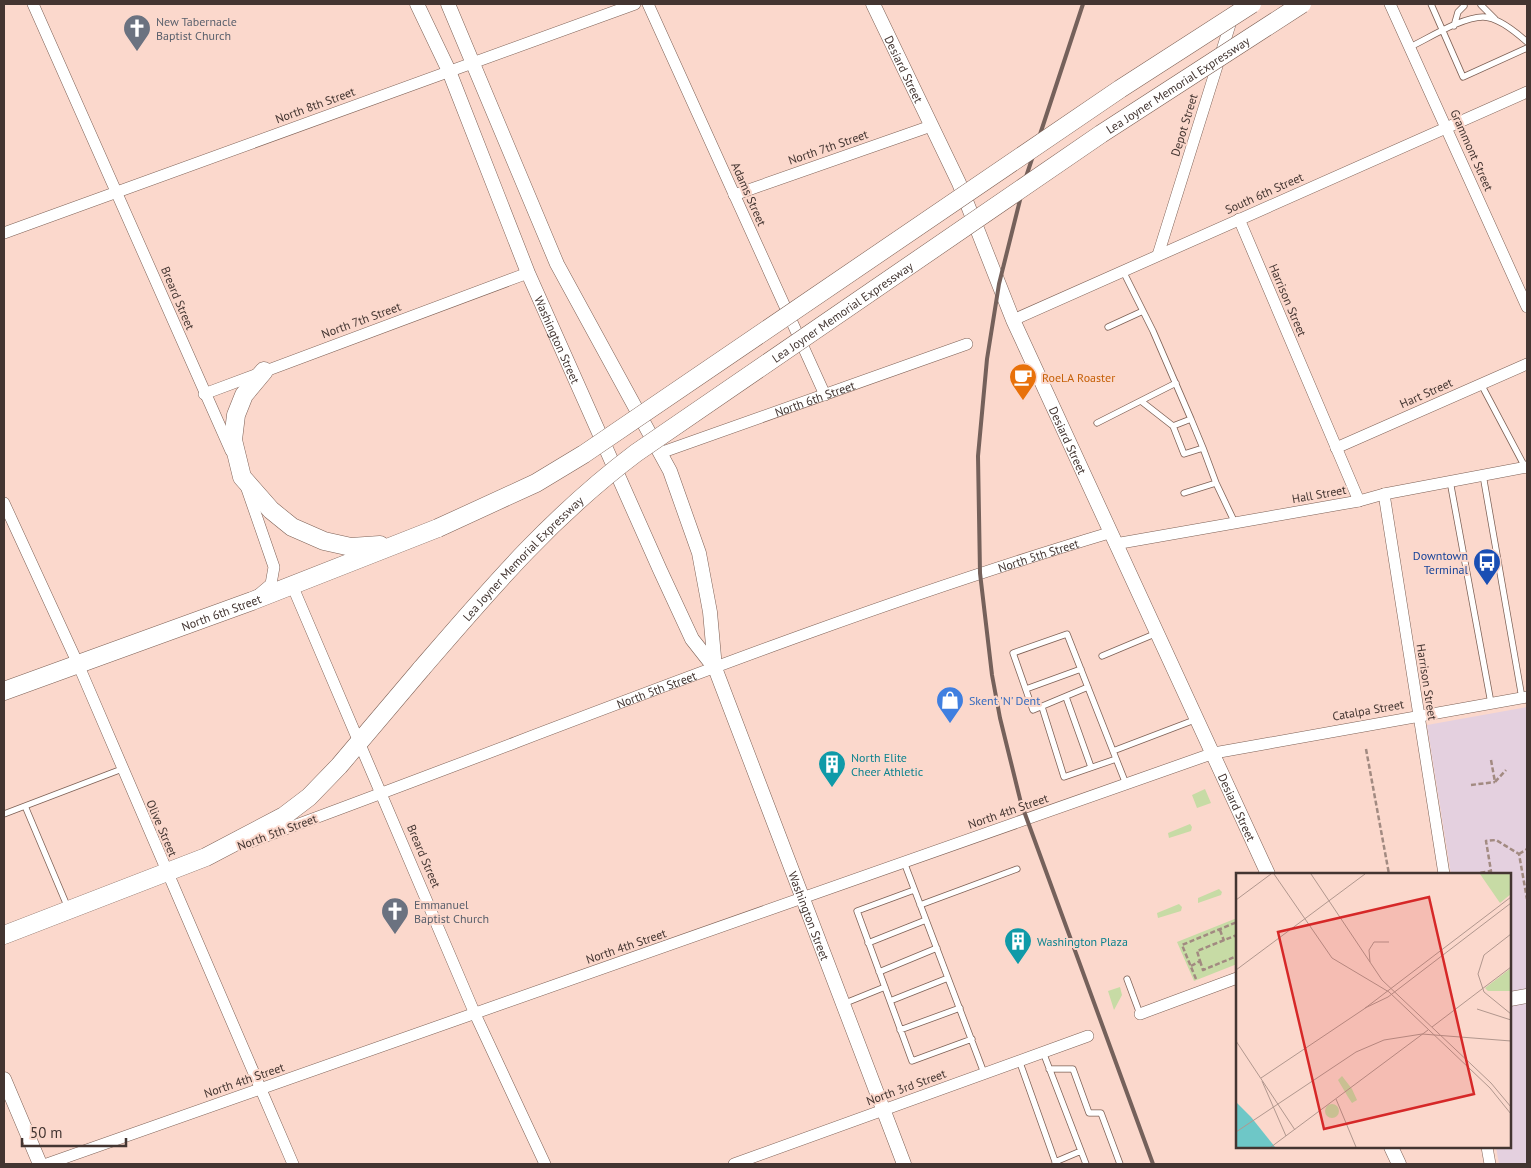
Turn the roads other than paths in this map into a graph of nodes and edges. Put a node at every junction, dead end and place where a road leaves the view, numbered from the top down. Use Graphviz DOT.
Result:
graph roads {
  1 [pos="33,4"];
  2 [pos="417,4"];
  3 [pos="448,4"];
  4 [pos="635,4"];
  5 [pos="648,4"];
  6 [pos="873,4"];
  7 [pos="1237,4"];
  8 [pos="1252,4"];
  9 [pos="1302,4"];
  10 [pos="1390,4"];
  11 [pos="1431,4"];
  12 [pos="1481,5"];
  13 [pos="1464,6"];
  14 [pos="1495,19"];
  15 [pos="1454,26"];
  16 [pos="1443,32"];
  17 [pos="1527,42"];
  18 [pos="1410,47"];
  19 [pos="1527,48"];
  20 [pos="474,62"];
  21 [pos="449,71"];
  22 [pos="1527,92"];
  23 [pos="931,126"];
  24 [pos="1447,127"];
  25 [pos="116,192"];
  26 [pos="734,195"];
  27 [pos="1239,219"];
  28 [pos="4,233"];
  29 [pos="1158,255"];
  30 [pos="1123,271"];
  31 [pos="528,273"];
  32 [pos="1527,307"];
  33 [pos="1143,311"];
  34 [pos="1013,320"];
  35 [pos="1108,327"];
  36 [pos="967,344"];
  37 [pos="1527,364"];
  38 [pos="264,371"];
  39 [pos="1176,383"];
  40 [pos="1480,384"];
  41 [pos="204,394"];
  42 [pos="825,395"];
  43 [pos="1141,401"];
  44 [pos="1191,419"];
  45 [pos="1097,423"];
  46 [pos="1173,426"];
  47 [pos="1203,448"];
  48 [pos="1336,448"];
  49 [pos="660,454"];
  50 [pos="1526,467"];
  51 [pos="1483,475"];
  52 [pos="242,476"];
  53 [pos="1450,481"];
  54 [pos="1216,483"];
  55 [pos="1184,493"];
  56 [pos="1384,494"];
  57 [pos="1359,502"];
  58 [pos="4,503"];
  59 [pos="1235,523"];
  60 [pos="1112,539"];
  61 [pos="396,544"];
  62 [pos="292,585"];
  63 [pos="252,601"];
  64 [pos="1157,633"];
  65 [pos="1102,656"];
  66 [pos="78,664"];
  67 [pos="422,668"];
  68 [pos="715,668"];
  69 [pos="1081,669"];
  70 [pos="1088,687"];
  71 [pos="1026,689"];
  72 [pos="4,691"];
  73 [pos="1066,697"];
  74 [pos="1524,697"];
  75 [pos="1491,703"];
  76 [pos="1042,707"];
  77 [pos="1419,715"];
  78 [pos="1198,719"];
  79 [pos="360,743"];
  80 [pos="1114,751"];
  81 [pos="1214,753"];
  82 [pos="1116,759"];
  83 [pos="1091,768"];
  84 [pos="122,769"];
  85 [pos="1126,784"];
  86 [pos="382,794"];
  87 [pos="25,806"];
  88 [pos="4,814"];
  89 [pos="206,857"];
  90 [pos="904,862"];
  91 [pos="1017,869"];
  92 [pos="166,873"];
  93 [pos="1268,873"];
  94 [pos="1444,873"];
  95 [pos="914,890"];
  96 [pos="803,898"];
  97 [pos="920,905"];
  98 [pos="69,910"];
  99 [pos="926,920"];
  100 [pos="4,935"];
  101 [pos="868,942"];
  102 [pos="937,948"];
  103 [pos="879,972"];
  104 [pos="948,978"];
  105 [pos="1236,978"];
  106 [pos="1127,979"];
  107 [pos="885,987"];
  108 [pos="1527,996"];
  109 [pos="1511,999"];
  110 [pos="890,1000"];
  111 [pos="843,1004"];
  112 [pos="960,1008"];
  113 [pos="475,1014"];
  114 [pos="1140,1014"];
  115 [pos="900,1030"];
  116 [pos="1088,1036"];
  117 [pos="972,1039"];
  118 [pos="1043,1052"];
  119 [pos="1019,1060"];
  120 [pos="1050,1069"];
  121 [pos="984,1073"];
  122 [pos="4,1079"];
  123 [pos="260,1089"];
  124 [pos="884,1110"];
  125 [pos="1391,1148"];
  126 [pos="1487,1148"];
  127 [pos="1080,1151"];
  128 [pos="1055,1163"];
  129 [pos="40,1164"];
  130 [pos="48,1164"];
  131 [pos="293,1164"];
  132 [pos="545,1164"];
  133 [pos="734,1164"];
  134 [pos="904,1164"];
  135 [pos="1086,1164"];
  136 [pos="1120,1164"];
  137 [pos="1399,1164"];
  138 [pos="1490,1164"];
  1 -- 25 [label="street, Breard Street"];
  2 -- 21 [label="street, Washington Street"];
  3 -- 20 [label="street, Washington Street"];
  4 -- 20 [label="street, North 8th Street"];
  5 -- 26 [label="street, Adams Street"];
  6 -- 23 [label="street, Desiard Street"];
  7 -- 29 [label="street, Depot Street"];
  8 -- 61 [label="main road, North 6th Street, bridge"];
  9 -- 67 [label="main road, Lea Joyner Memorial Expressway, bridge"];
  10 -- 18 [label="street, Grammont Street"];
  11 -- 16 [label="lane"];
  12 -- 14 [label="lane"];
  13 -- 15 [label="lane"];
  14 -- 15 [label="lane"];
  14 -- 17 [label="lane"];
  15 -- 16 [label="lane"];
  16 -- 18 [label="lane"];
  16 -- 19 [label="lane"];
  18 -- 24 [label="street, Grammont Street"];
  20 -- 21 [label="street, North 8th Street"];
  20 -- 49 [label="street, Washington Street"];
  21 -- 25 [label="street, North 8th Street"];
  21 -- 31 [label="street, Washington Street"];
  22 -- 24 [label="street, South 6th Street"];
  23 -- 26 [label="street, North 7th Street"];
  23 -- 34 [label="street, Desiard Street"];
  24 -- 27 [label="street, South 6th Street"];
  24 -- 32 [label="street, Grammont Street"];
  25 -- 28 [label="street, North 8th Street"];
  25 -- 41 [label="street, Breard Street"];
  26 -- 42 [label="street, Adams Street"];
  27 -- 29 [label="street, South 6th Street"];
  27 -- 48 [label="street, Harrison Street"];
  29 -- 30 [label="street, South 6th Street"];
  30 -- 33 [label="lane"];
  30 -- 34 [label="street, South 6th Street"];
  31 -- 38 [label="street, North 7th Street"];
  31 -- 68 [label="street, Washington Street"];
  33 -- 35 [label="lane"];
  33 -- 39 [label="lane"];
  34 -- 60 [label="street, Desiard Street"];
  36 -- 42 [label="street, North 6th Street"];
  37 -- 40 [label="street, Hart Street"];
  38 -- 41 [label="street, North 7th Street"];
  38 -- 52 [label="main road"];
  39 -- 43 [label="lane"];
  39 -- 44 [label="lane"];
  40 -- 48 [label="street, Hart Street"];
  40 -- 50 [label="lane"];
  41 -- 52 [label="street, Breard Street"];
  42 -- 49 [label="street, North 6th Street"];
  43 -- 45 [label="lane"];
  43 -- 46 [label="lane"];
  44 -- 46 [label="lane"];
  44 -- 47 [label="lane"];
  46 -- 47 [label="lane"];
  47 -- 54 [label="lane"];
  48 -- 57 [label="street, Harrison Street"];
  49 -- 68 [label="street, Washington Street"];
  50 -- 51 [label="street, Hall Street"];
  51 -- 53 [label="street, Hall Street"];
  51 -- 74 [label="lane"];
  52 -- 61 [label="main road"];
  52 -- 63 [label="street, Breard Street"];
  53 -- 56 [label="street, Hall Street"];
  53 -- 75 [label="lane"];
  54 -- 55 [label="lane"];
  54 -- 59 [label="lane"];
  56 -- 57 [label="street, Hall Street"];
  56 -- 77 [label="street, Harrison Street"];
  57 -- 59 [label="street, Hall Street"];
  58 -- 66 [label="street, Olive Street"];
  59 -- 60 [label="street, Hall Street"];
  60 -- 64 [label="street, Desiard Street"];
  60 -- 68 [label="street, North 5th Street"];
  61 -- 62 [label="main road, North 6th Street"];
  62 -- 63 [label="main road, North 6th Street"];
  62 -- 79 [label="street, Breard Street"];
  63 -- 66 [label="main road, North 6th Street"];
  64 -- 65 [label="lane"];
  64 -- 78 [label="street, Desiard Street"];
  66 -- 72 [label="main road, North 6th Street"];
  66 -- 84 [label="street, Olive Street"];
  67 -- 79 [label="main road, North 5th Street"];
  68 -- 86 [label="street, North 5th Street"];
  68 -- 96 [label="street, Washington Street"];
  69 -- 70 [label="lane"];
  69 -- 71 [label="lane"];
  69 -- 71 [label="lane"];
  70 -- 73 [label="lane"];
  70 -- 80 [label="lane"];
  71 -- 76 [label="lane"];
  73 -- 76 [label="lane"];
  73 -- 83 [label="lane"];
  74 -- 75 [label="street, Catalpa Street"];
  75 -- 77 [label="street, Catalpa Street"];
  76 -- 83 [label="lane"];
  77 -- 81 [label="street, Catalpa Street"];
  77 -- 94 [label="street, Harrison Street"];
  78 -- 80 [label="lane"];
  78 -- 81 [label="street, Desiard Street"];
  79 -- 86 [label="street, Breard Street"];
  79 -- 89 [label="main road, North 5th Street"];
  80 -- 82 [label="lane"];
  81 -- 85 [label="street, North 4th Street"];
  81 -- 93 [label="street, Desiard Street"];
  82 -- 83 [label="lane"];
  82 -- 85 [label="lane"];
  84 -- 87 [label="lane"];
  84 -- 92 [label="street, Olive Street"];
  85 -- 90 [label="street, North 4th Street"];
  86 -- 89 [label="street, North 5th Street"];
  86 -- 113 [label="street, Breard Street"];
  87 -- 88 [label="lane"];
  87 -- 98 [label="lane"];
  89 -- 92 [label="main road, North 5th Street"];
  90 -- 95 [label="lane"];
  90 -- 96 [label="street, North 4th Street"];
  91 -- 97 [label="lane"];
  92 -- 98 [label="main road, North 5th Street"];
  92 -- 123 [label="street, Olive Street"];
  95 -- 97 [label="lane"];
  95 -- 101 [label="lane"];
  96 -- 111 [label="street, Washington Street"];
  96 -- 113 [label="street, North 4th Street"];
  97 -- 99 [label="lane"];
  98 -- 100 [label="main road, North 5th Street"];
  99 -- 101 [label="lane"];
  99 -- 102 [label="lane"];
  101 -- 103 [label="lane"];
  102 -- 103 [label="lane"];
  102 -- 104 [label="lane"];
  103 -- 107 [label="lane"];
  104 -- 110 [label="lane"];
  104 -- 112 [label="lane"];
  105 -- 114 [label="street"];
  106 -- 114 [label="lane"];
  107 -- 110 [label="lane"];
  107 -- 111 [label="lane"];
  108 -- 109 [label="street"];
  110 -- 115 [label="lane"];
  111 -- 124 [label="street, Washington Street"];
  112 -- 115 [label="lane"];
  112 -- 117 [label="lane"];
  113 -- 123 [label="street, North 4th Street"];
  113 -- 132 [label="street, Breard Street"];
  115 -- 117 [label="lane"];
  116 -- 118 [label="street, North 3rd Street"];
  117 -- 121 [label="lane"];
  118 -- 119 [label="street, North 3rd Street"];
  118 -- 120 [label="lane"];
  119 -- 121 [label="street, North 3rd Street"];
  119 -- 128 [label="lane"];
  120 -- 127 [label="lane"];
  120 -- 136 [label="lane"];
  121 -- 124 [label="street, North 3rd Street"];
  122 -- 129 [label="street"];
  123 -- 130 [label="street, North 4th Street"];
  123 -- 131 [label="street, Olive Street"];
  124 -- 133 [label="street, North 3rd Street"];
  124 -- 134 [label="street, Washington Street"];
  125 -- 137 [label="street"];
  126 -- 138 [label="street"];
  127 -- 128 [label="lane"];
  127 -- 135 [label="lane"];
}
